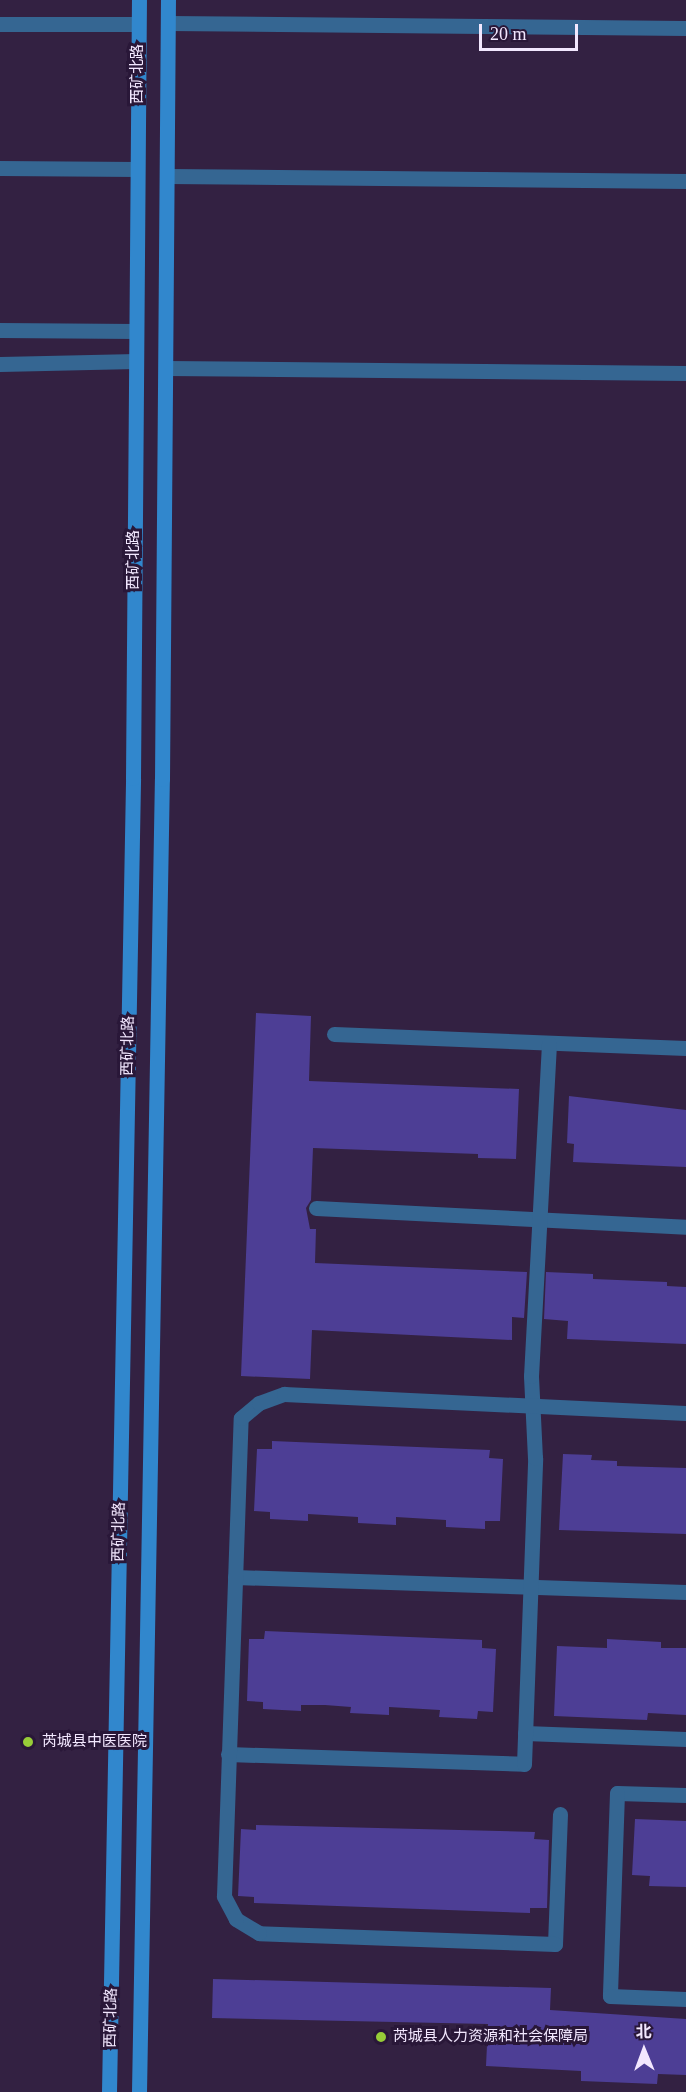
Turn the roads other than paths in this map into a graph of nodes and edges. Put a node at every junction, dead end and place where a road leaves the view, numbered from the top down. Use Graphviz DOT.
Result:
graph roads {
  1 [pos="139,0"];
  2 [pos="168,0"];
  3 [pos="168,23"];
  4 [pos="0,24"];
  5 [pos="138,24"];
  6 [pos="686,28"];
  7 [pos="0,168"];
  8 [pos="137,169"];
  9 [pos="167,176"];
  10 [pos="686,181"];
  11 [pos="0,330"];
  12 [pos="136,331"];
  13 [pos="136,361"];
  14 [pos="0,364"];
  15 [pos="166,368"];
  16 [pos="686,373"];
  17 [pos="334,1034"];
  18 [pos="549,1043"];
  19 [pos="686,1048"];
  20 [pos="316,1208"];
  21 [pos="539,1220"];
  22 [pos="686,1227"];
  23 [pos="533,1406"];
  24 [pos="686,1413"];
  25 [pos="235,1576"];
  26 [pos="530,1587"];
  27 [pos="686,1592"];
  28 [pos="525,1733"];
  29 [pos="686,1739"];
  30 [pos="228,1754"];
  31 [pos="686,1795"];
  32 [pos="560,1814"];
  33 [pos="686,1999"];
  34 [pos="109,2092"];
  35 [pos="139,2092"];
  1 -- 5 [label="main road, 西矿北路"];
  2 -- 3 [label="main road, 西矿北路"];
  3 -- 6 [label="street"];
  3 -- 9 [label="main road, 西矿北路"];
  4 -- 5 [label="street"];
  5 -- 8 [label="main road, 西矿北路"];
  7 -- 8 [label="street"];
  8 -- 12 [label="main road, 西矿北路"];
  9 -- 10 [label="street"];
  9 -- 15 [label="main road, 西矿北路"];
  11 -- 12 [label="street"];
  12 -- 13 [label="main road, 西矿北路"];
  13 -- 14 [label="street"];
  13 -- 34 [label="main road, 西矿北路"];
  15 -- 16 [label="street"];
  15 -- 35 [label="main road, 西矿北路"];
  17 -- 18 [label="street"];
  18 -- 19 [label="street"];
  18 -- 21 [label="street"];
  20 -- 21 [label="street"];
  21 -- 22 [label="street"];
  21 -- 23 [label="street"];
  23 -- 24 [label="street"];
  23 -- 25 [label="street"];
  23 -- 26 [label="street"];
  25 -- 26 [label="street"];
  25 -- 30 [label="street"];
  26 -- 27 [label="street"];
  26 -- 28 [label="street"];
  28 -- 29 [label="street"];
  28 -- 30 [label="street"];
  30 -- 32 [label="street"];
  31 -- 33 [label="street"];
}
